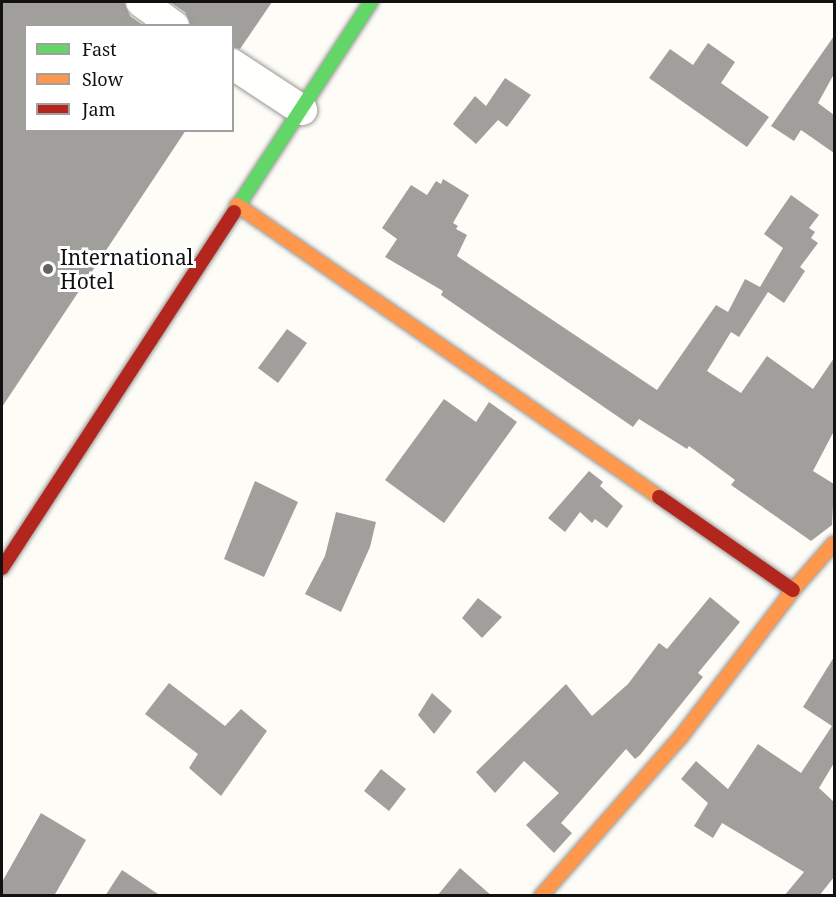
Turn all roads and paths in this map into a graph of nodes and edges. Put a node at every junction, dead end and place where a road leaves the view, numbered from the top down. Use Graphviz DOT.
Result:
graph roads {
  1 [pos="141,2"];
  2 [pos="371,2"];
  3 [pos="171,24"];
  4 [pos="234,65"];
  5 [pos="302,110"];
  6 [pos="237,205"];
  7 [pos="834,543"];
  8 [pos="2,568"];
  9 [pos="793,590"];
  10 [pos="541,896"];
  1 -- 3 [label="street"];
  2 -- 5 [label="main road"];
  4 -- 5 [label="street"];
  5 -- 6 [label="main road"];
  6 -- 8 [label="main road"];
  6 -- 9 [label="main road"];
  7 -- 9 [label="main road"];
  9 -- 10 [label="main road"];
}
